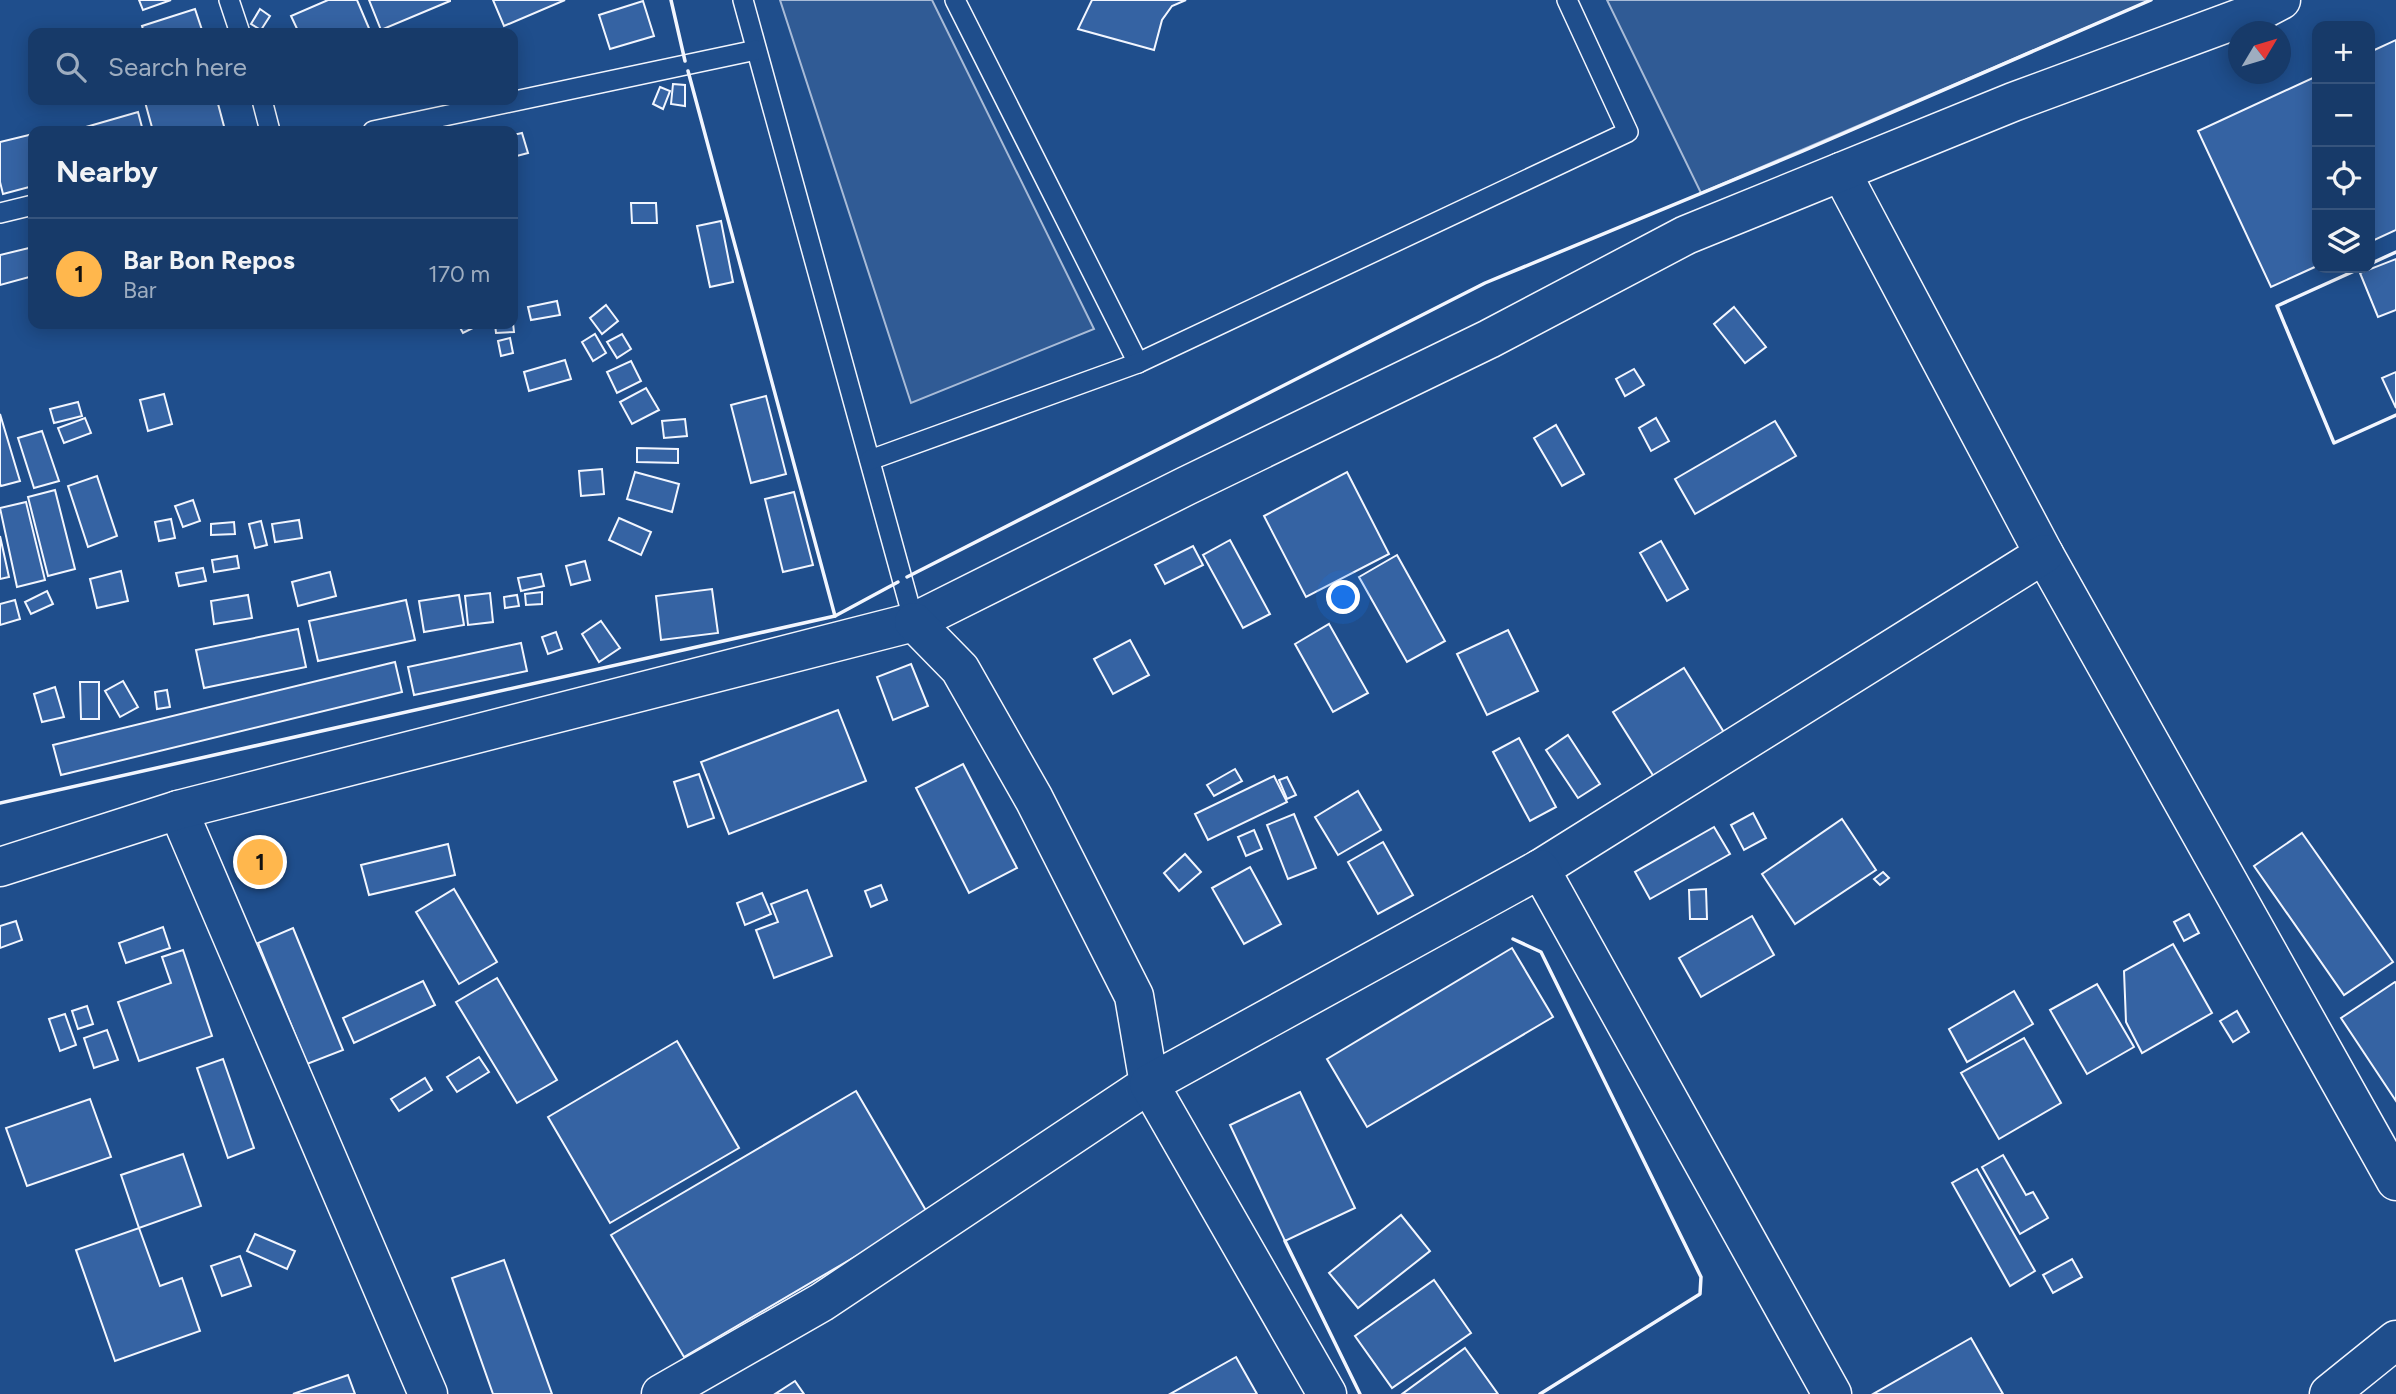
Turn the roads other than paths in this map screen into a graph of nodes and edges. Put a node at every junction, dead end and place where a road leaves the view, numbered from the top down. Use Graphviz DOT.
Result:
graph roads {
  1 [pos="229,0"];
  2 [pos="743,0"];
  3 [pos="955,0"];
  4 [pos="1567,0"];
  5 [pos="2281,0"];
  6 [pos="238,28"];
  7 [pos="756,50"];
  8 [pos="518,100"];
  9 [pos="263,105"];
  10 [pos="496,105"];
  11 [pos="270,126"];
  12 [pos="397,126"];
  13 [pos="1841,172"];
  14 [pos="28,206"];
  15 [pos="0,213"];
  16 [pos="1139,363"];
  17 [pos="870,460"];
  18 [pos="2044,554"];
  19 [pos="914,622"];
  20 [pos="178,810"];
  21 [pos="0,867"];
  22 [pos="1540,869"];
  23 [pos="1149,1084"];
  24 [pos="2396,1181"];
  25 [pos="2396,1339"];
  26 [pos="428,1394"];
  27 [pos="661,1394"];
  28 [pos="1326,1394"];
  29 [pos="1832,1394"];
  30 [pos="2329,1394"];
  1 -- 6 [label="lane"];
  2 -- 7 [label="lane"];
  3 -- 16 [label="lane"];
  4 -- 16 [label="lane"];
  5 -- 13 [label="street"];
  7 -- 8 [label="lane"];
  7 -- 17 [label="lane"];
  9 -- 11 [label="lane"];
  10 -- 12 [label="lane"];
  13 -- 18 [label="street"];
  13 -- 19 [label="street"];
  14 -- 15 [label="lane"];
  16 -- 17 [label="lane"];
  17 -- 19 [label="lane"];
  18 -- 22 [label="street"];
  18 -- 24 [label="street"];
  19 -- 20 [label="street"];
  19 -- 23 [label="street"];
  20 -- 21 [label="street"];
  20 -- 26 [label="street"];
  22 -- 23 [label="street"];
  22 -- 29 [label="street"];
  23 -- 27 [label="street"];
  23 -- 28 [label="street"];
  25 -- 30 [label="street"];
}
